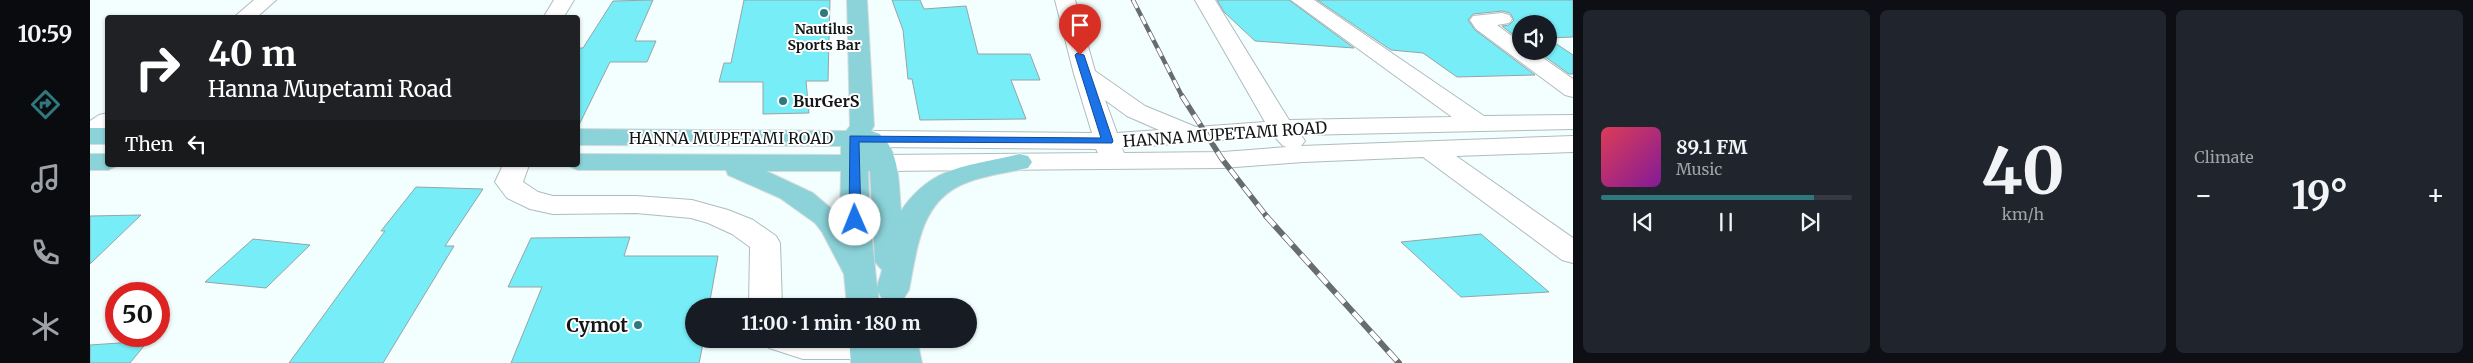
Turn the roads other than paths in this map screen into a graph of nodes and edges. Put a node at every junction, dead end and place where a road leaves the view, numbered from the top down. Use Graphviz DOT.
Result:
graph roads {
  1 [pos="266,0"];
  2 [pos="564,0"];
  3 [pos="856,0"];
  4 [pos="1065,0"];
  5 [pos="1205,0"];
  6 [pos="1301,0"];
  7 [pos="247,15"];
  8 [pos="555,15"];
  9 [pos="1502,19"];
  10 [pos="1085,74"];
  11 [pos="1573,90"];
  12 [pos="1261,94"];
  13 [pos="105,122"];
  14 [pos="1573,122"];
  15 [pos="1477,123"];
  16 [pos="1281,128"];
  17 [pos="1229,132"];
  18 [pos="90,134"];
  19 [pos="1195,135"];
  20 [pos="105,136"];
  21 [pos="580,137"];
  22 [pos="1573,144"];
  23 [pos="866,146"];
  24 [pos="1427,148"];
  25 [pos="1110,151"];
  26 [pos="1303,154"];
  27 [pos="90,162"];
  28 [pos="105,162"];
  29 [pos="580,162"];
  30 [pos="1019,162"];
  31 [pos="727,164"];
  32 [pos="515,167"];
  33 [pos="1573,253"];
  34 [pos="862,293"];
  35 [pos="765,298"];
  36 [pos="894,298"];
  37 [pos="846,348"];
  38 [pos="902,348"];
  39 [pos="867,349"];
  40 [pos="904,363"];
  1 -- 7 [label="street"];
  2 -- 8 [label="street"];
  3 -- 23 [label="main road"];
  4 -- 10 [label="street"];
  5 -- 12 [label="street"];
  6 -- 15 [label="street"];
  9 -- 11 [label="street"];
  10 -- 19 [label="street"];
  10 -- 25 [label="street"];
  12 -- 16 [label="street"];
  12 -- 17 [label="street"];
  13 -- 18 [label="street"];
  14 -- 15 [label="street, HANNA MUPETAMI ROAD"];
  15 -- 16 [label="street, HANNA MUPETAMI ROAD"];
  16 -- 17 [label="street, HANNA MUPETAMI ROAD"];
  16 -- 26 [label="street"];
  17 -- 19 [label="street, HANNA MUPETAMI ROAD"];
  18 -- 20 [label="main road"];
  19 -- 25 [label="street, HANNA MUPETAMI ROAD"];
  21 -- 23 [label="main road, HANNA MUPETAMI ROAD"];
  22 -- 24 [label="street, HANNA MUPETAMI ROAD"];
  23 -- 25 [label="street, HANNA MUPETAMI ROAD"];
  23 -- 30 [label="street, HANNA MUPETAMI ROAD"];
  23 -- 31 [label="main road, HANNA MUPETAMI ROAD"];
  23 -- 34 [label="main road"];
  23 -- 36 [label="main road"];
  24 -- 26 [label="street, HANNA MUPETAMI ROAD"];
  24 -- 33 [label="street"];
  25 -- 26 [label="street, HANNA MUPETAMI ROAD"];
  25 -- 30 [label="street, HANNA MUPETAMI ROAD"];
  27 -- 28 [label="main road"];
  29 -- 31 [label="main road, HANNA MUPETAMI ROAD"];
  30 -- 36 [label="main road"];
  31 -- 34 [label="main road"];
  32 -- 35 [label="street"];
  37 -- 39 [label="street"];
  38 -- 40 [label="main road"];
}
